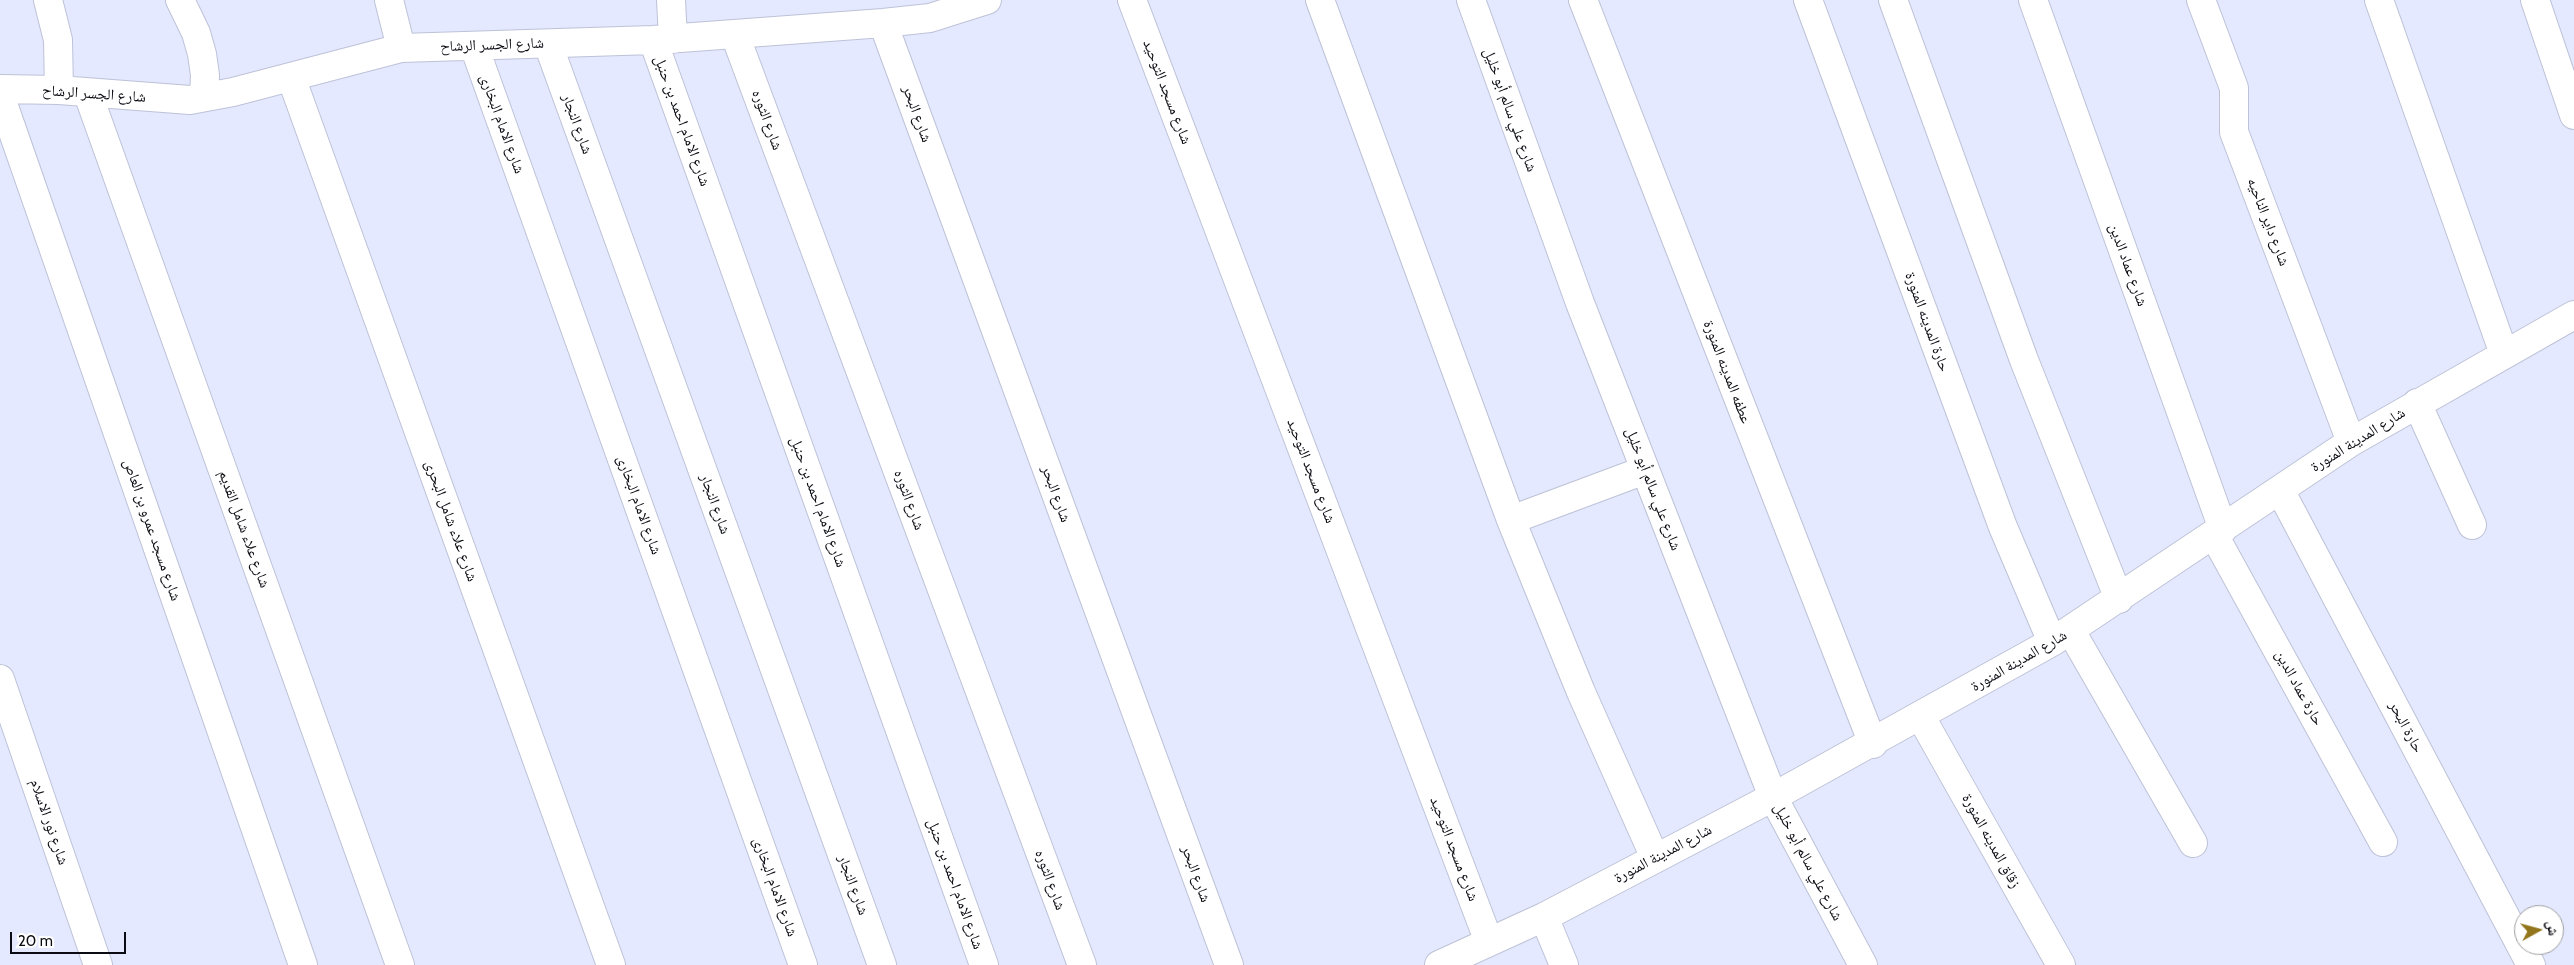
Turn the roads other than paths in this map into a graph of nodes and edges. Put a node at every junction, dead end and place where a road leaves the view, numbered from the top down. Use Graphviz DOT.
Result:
graph roads {
  1 [pos="48,0"];
  2 [pos="180,0"];
  3 [pos="389,0"];
  4 [pos="671,0"];
  5 [pos="987,0"];
  6 [pos="1132,0"];
  7 [pos="1320,0"];
  8 [pos="1471,0"];
  9 [pos="1583,0"];
  10 [pos="1808,0"];
  11 [pos="1893,0"];
  12 [pos="2033,0"];
  13 [pos="2201,0"];
  14 [pos="2379,0"];
  15 [pos="2535,0"];
  16 [pos="883,23"];
  17 [pos="735,35"];
  18 [pos="663,39"];
  19 [pos="548,44"];
  20 [pos="474,46"];
  21 [pos="401,48"];
  22 [pos="291,77"];
  23 [pos="0,89"];
  24 [pos="59,90"];
  25 [pos="88,94"];
  26 [pos="0,95"];
  27 [pos="204,97"];
  28 [pos="2574,115"];
  29 [pos="2574,315"];
  30 [pos="2504,354"];
  31 [pos="2417,403"];
  32 [pos="2351,442"];
  33 [pos="1645,470"];
  34 [pos="2280,490"];
  35 [pos="1511,520"];
  36 [pos="2472,525"];
  37 [pos="2218,532"];
  38 [pos="2119,599"];
  39 [pos="2062,636"];
  40 [pos="0,679"];
  41 [pos="1921,717"];
  42 [pos="1873,744"];
  43 [pos="1774,797"];
  44 [pos="2383,842"];
  45 [pos="2193,843"];
  46 [pos="1655,858"];
  47 [pos="1544,917"];
  48 [pos="1489,942"];
  49 [pos="98,965"];
  50 [pos="304,965"];
  51 [pos="400,965"];
  52 [pos="611,965"];
  53 [pos="803,965"];
  54 [pos="882,965"];
  55 [pos="984,965"];
  56 [pos="1082,965"];
  57 [pos="1229,965"];
  58 [pos="1439,965"];
  59 [pos="1564,965"];
  60 [pos="1863,965"];
  61 [pos="2061,965"];
  62 [pos="2531,965"];
  1 -- 24 [label="street"];
  2 -- 27 [label="street"];
  3 -- 21 [label="street"];
  4 -- 18 [label="street, شارع الامام احمد بن حنبل"];
  5 -- 16 [label="street, شارع الجسر الرشاح"];
  6 -- 48 [label="street, شارع مسجد التوحيد"];
  7 -- 35 [label="street"];
  8 -- 33 [label="street, شارع علي سالم أبو خليل"];
  9 -- 42 [label="street, عطفه المدينه المنورة"];
  10 -- 39 [label="street, حارة المدينه المنورة"];
  11 -- 38 [label="street"];
  12 -- 37 [label="street, شارع عماد الدين"];
  13 -- 32 [label="street, شارع داير الناحيه"];
  14 -- 30 [label="street"];
  15 -- 28 [label="street"];
  16 -- 17 [label="street, شارع الجسر الرشاح"];
  16 -- 57 [label="street, شارع البحر"];
  17 -- 18 [label="street, شارع الجسر الرشاح"];
  17 -- 56 [label="street, شارع الثوره"];
  18 -- 19 [label="street, شارع الجسر الرشاح"];
  18 -- 55 [label="street, شارع الامام احمد بن حنبل"];
  19 -- 20 [label="street, شارع الجسر الرشاح"];
  19 -- 54 [label="street, شارع النجار"];
  20 -- 21 [label="street, شارع الجسر الرشاح"];
  20 -- 53 [label="street, شارع الامام البخارى"];
  21 -- 22 [label="street, شارع الجسر الرشاح"];
  22 -- 27 [label="street, شارع الجسر الرشاح"];
  22 -- 52 [label="street, شارع علاء شامل البحرى"];
  23 -- 24 [label="street, شارع الجسر الرشاح"];
  24 -- 25 [label="street, شارع الجسر الرشاح"];
  25 -- 27 [label="street, شارع الجسر الرشاح"];
  25 -- 51 [label="street, شارع علاء شامل القديم"];
  26 -- 50 [label="street, شارع مسجد عمرو بن العاص"];
  29 -- 30 [label="street, شارع المدينة المنورة"];
  30 -- 31 [label="street, شارع المدينة المنورة"];
  31 -- 32 [label="street, شارع المدينة المنورة"];
  31 -- 36 [label="street"];
  32 -- 34 [label="street, شارع المدينة المنورة"];
  33 -- 35 [label="street"];
  33 -- 43 [label="street, شارع علي سالم أبو خليل"];
  34 -- 37 [label="street, شارع المدينة المنورة"];
  34 -- 62 [label="street, حارة البحر"];
  35 -- 46 [label="street"];
  37 -- 38 [label="street, شارع المدينة المنورة"];
  37 -- 44 [label="street, حارة عماد الدين"];
  38 -- 39 [label="street, شارع المدينة المنورة"];
  39 -- 41 [label="street, شارع المدينة المنورة"];
  39 -- 45 [label="street, حارة المدينه المنورة"];
  40 -- 49 [label="street, شارع نور الاسلام"];
  41 -- 42 [label="street, شارع المدينة المنورة"];
  41 -- 61 [label="street, زقاق المدينه المنورة"];
  42 -- 43 [label="street, شارع المدينة المنورة"];
  43 -- 46 [label="street, شارع المدينة المنورة"];
  43 -- 60 [label="street, شارع علي سالم أبو خليل"];
  46 -- 47 [label="street, شارع المدينة المنورة"];
  47 -- 48 [label="street, شارع المدينة المنورة"];
  47 -- 59 [label="street"];
  48 -- 58 [label="street, شارع المدينة المنورة"];
}
